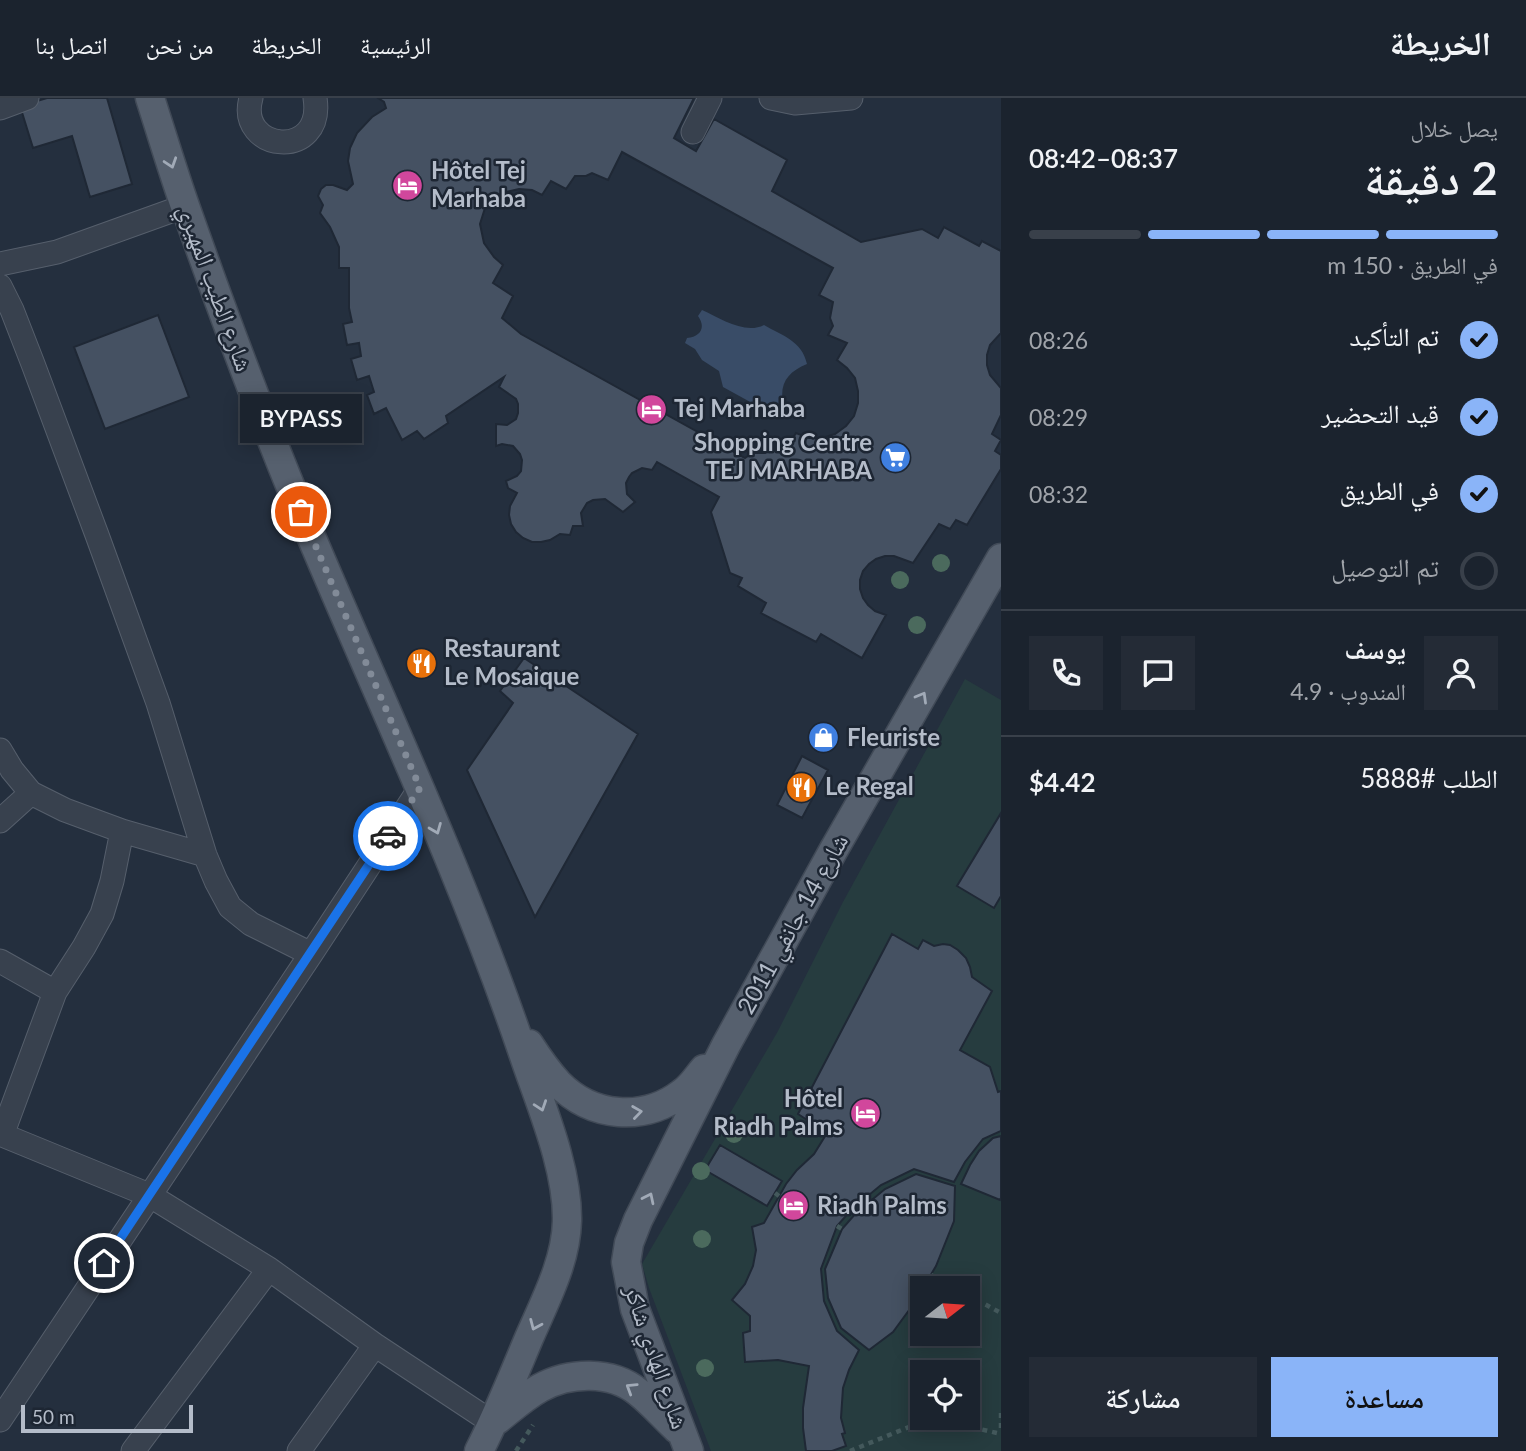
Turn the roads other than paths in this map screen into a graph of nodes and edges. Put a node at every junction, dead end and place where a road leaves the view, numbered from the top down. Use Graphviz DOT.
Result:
graph roads {
  1 [pos="27,98"];
  2 [pos="150,98"];
  3 [pos="251,98"];
  4 [pos="316,98"];
  5 [pos="710,98"];
  6 [pos="771,98"];
  7 [pos="851,98"];
  8 [pos="0,108"];
  9 [pos="693,132"];
  10 [pos="185,206"];
  11 [pos="0,264"];
  12 [pos="0,286"];
  13 [pos="1001,558"];
  14 [pos="0,750"];
  15 [pos="420,788"];
  16 [pos="31,793"];
  17 [pos="0,821"];
  18 [pos="122,831"];
  19 [pos="205,855"];
  20 [pos="311,954"];
  21 [pos="0,961"];
  22 [pos="55,992"];
  23 [pos="511,1019"];
  24 [pos="726,1045"];
  25 [pos="1,1134"];
  26 [pos="149,1195"];
  27 [pos="626,1262"];
  28 [pos="269,1269"];
  29 [pos="375,1345"];
  30 [pos="0,1420"];
  31 [pos="493,1423"];
  32 [pos="685,1442"];
  33 [pos="133,1451"];
  34 [pos="299,1451"];
  35 [pos="479,1451"];
  1 -- 8 [label="street"];
  2 -- 10 [label="main road, شارع الطيب المهيري, one-way"];
  3 -- 4 [label="street"];
  5 -- 9 [label="street"];
  6 -- 7 [label="street"];
  10 -- 11 [label="street"];
  10 -- 15 [label="main road, شارع الطيب المهيري"];
  12 -- 19 [label="street"];
  24 -- 13 [label="main road, شارع 14 جانفي 2011, one-way"];
  14 -- 16 [label="street"];
  15 -- 20 [label="street"];
  15 -- 23 [label="main road, شارع الطيب المهيري, one-way"];
  16 -- 17 [label="street"];
  16 -- 18 [label="street"];
  18 -- 19 [label="street"];
  18 -- 22 [label="street"];
  19 -- 20 [label="street"];
  20 -- 26 [label="street"];
  21 -- 22 [label="street"];
  22 -- 25 [label="street"];
  23 -- 24 [label="main road, one-way"];
  23 -- 31 [label="main road, one-way"];
  27 -- 24 [label="main road, شارع 14 جانفي 2011, one-way"];
  25 -- 26 [label="street"];
  26 -- 28 [label="street"];
  26 -- 30 [label="street"];
  27 -- 32 [label="main road, شارع الهادي شاكر"];
  28 -- 29 [label="street"];
  28 -- 33 [label="street"];
  29 -- 31 [label="street"];
  29 -- 34 [label="street"];
  32 -- 31 [label="main road, one-way"];
  31 -- 35 [label="main road"];
}
